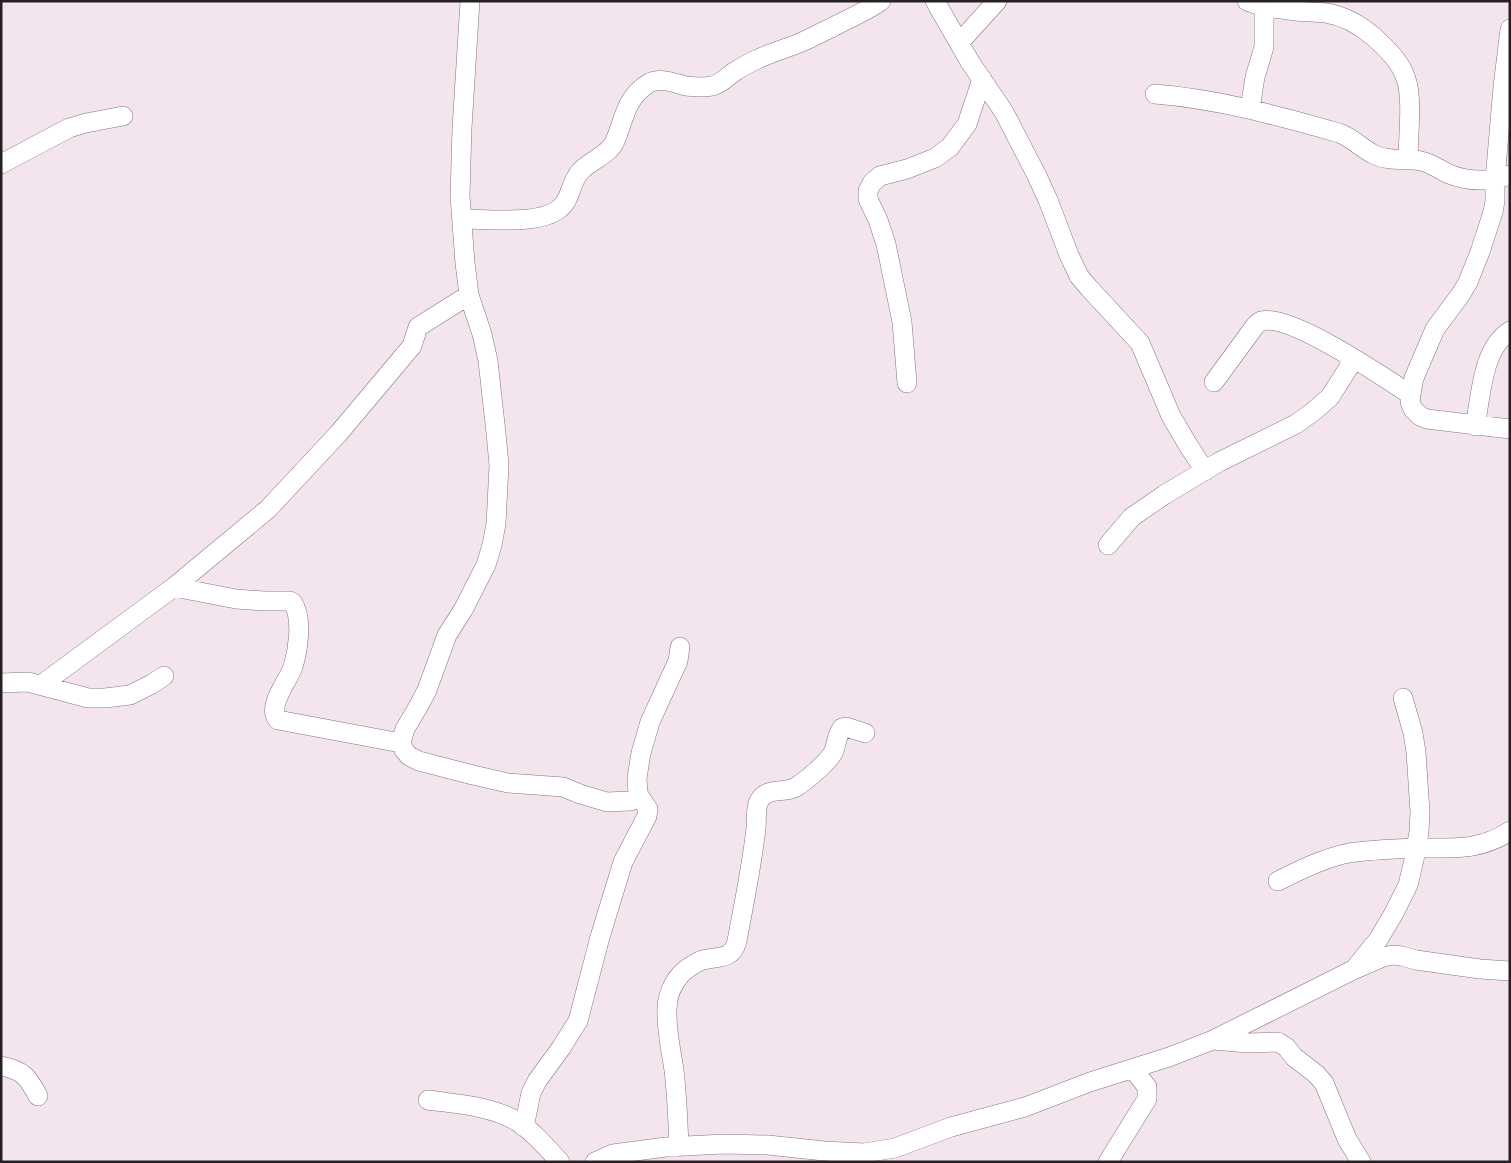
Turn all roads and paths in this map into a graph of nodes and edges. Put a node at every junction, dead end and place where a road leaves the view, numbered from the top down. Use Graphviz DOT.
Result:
graph roads {
  1 [pos="470,1"];
  2 [pos="881,1"];
  3 [pos="935,1"];
  4 [pos="997,1"];
  5 [pos="1256,4"];
  6 [pos="1295,6"];
  7 [pos="1510,29"];
  8 [pos="959,43"];
  9 [pos="982,79"];
  10 [pos="1155,94"];
  11 [pos="1250,109"];
  12 [pos="122,116"];
  13 [pos="1408,160"];
  14 [pos="1,164"];
  15 [pos="1502,177"];
  16 [pos="462,219"];
  17 [pos="469,295"];
  18 [pos="1510,331"];
  19 [pos="1354,359"];
  20 [pos="1214,382"];
  21 [pos="907,383"];
  22 [pos="1411,395"];
  23 [pos="1475,426"];
  24 [pos="1510,429"];
  25 [pos="1205,471"];
  26 [pos="1108,545"];
  27 [pos="174,588"];
  28 [pos="680,647"];
  29 [pos="164,676"];
  30 [pos="1,682"];
  31 [pos="41,684"];
  32 [pos="1403,698"];
  33 [pos="865,733"];
  34 [pos="401,743"];
  35 [pos="639,798"];
  36 [pos="1510,831"];
  37 [pos="1416,848"];
  38 [pos="1278,881"];
  39 [pos="1353,970"];
  40 [pos="1510,971"];
  41 [pos="1213,1040"];
  42 [pos="1,1066"];
  43 [pos="1133,1069"];
  44 [pos="38,1096"];
  45 [pos="428,1100"];
  46 [pos="524,1127"];
  47 [pos="768,1145"];
  48 [pos="675,1152"];
  49 [pos="560,1162"];
  50 [pos="595,1162"];
  51 [pos="789,1162"];
  52 [pos="1108,1162"];
  53 [pos="1361,1162"];
  1 -- 16 [label="street"];
  2 -- 16 [label="street"];
  3 -- 8 [label="street"];
  4 -- 8 [label="street"];
  5 -- 6 [label="street"];
  5 -- 11 [label="street"];
  6 -- 13 [label="street"];
  7 -- 15 [label="street"];
  8 -- 9 [label="street"];
  9 -- 21 [label="street"];
  9 -- 25 [label="street"];
  10 -- 11 [label="street"];
  11 -- 13 [label="street"];
  12 -- 14 [label="street"];
  13 -- 15 [label="street"];
  15 -- 22 [label="street"];
  16 -- 17 [label="street"];
  17 -- 27 [label="street"];
  17 -- 34 [label="street"];
  18 -- 23 [label="street"];
  19 -- 20 [label="street"];
  19 -- 22 [label="street"];
  19 -- 25 [label="street"];
  22 -- 23 [label="street"];
  23 -- 24 [label="street"];
  25 -- 26 [label="street"];
  27 -- 31 [label="street"];
  27 -- 34 [label="street"];
  28 -- 35 [label="street"];
  29 -- 31 [label="street"];
  30 -- 31 [label="street"];
  32 -- 37 [label="street"];
  33 -- 48 [label="street"];
  34 -- 35 [label="street"];
  35 -- 46 [label="street"];
  36 -- 37 [label="street"];
  37 -- 38 [label="street"];
  37 -- 39 [label="street"];
  39 -- 40 [label="street"];
  39 -- 41 [label="street"];
  41 -- 43 [label="street"];
  41 -- 53 [label="street"];
  42 -- 44 [label="street"];
  43 -- 47 [label="street"];
  43 -- 52 [label="street"];
  45 -- 46 [label="street"];
  46 -- 49 [label="street"];
  47 -- 48 [label="street"];
  47 -- 51 [label="street"];
  48 -- 50 [label="street"];
}
